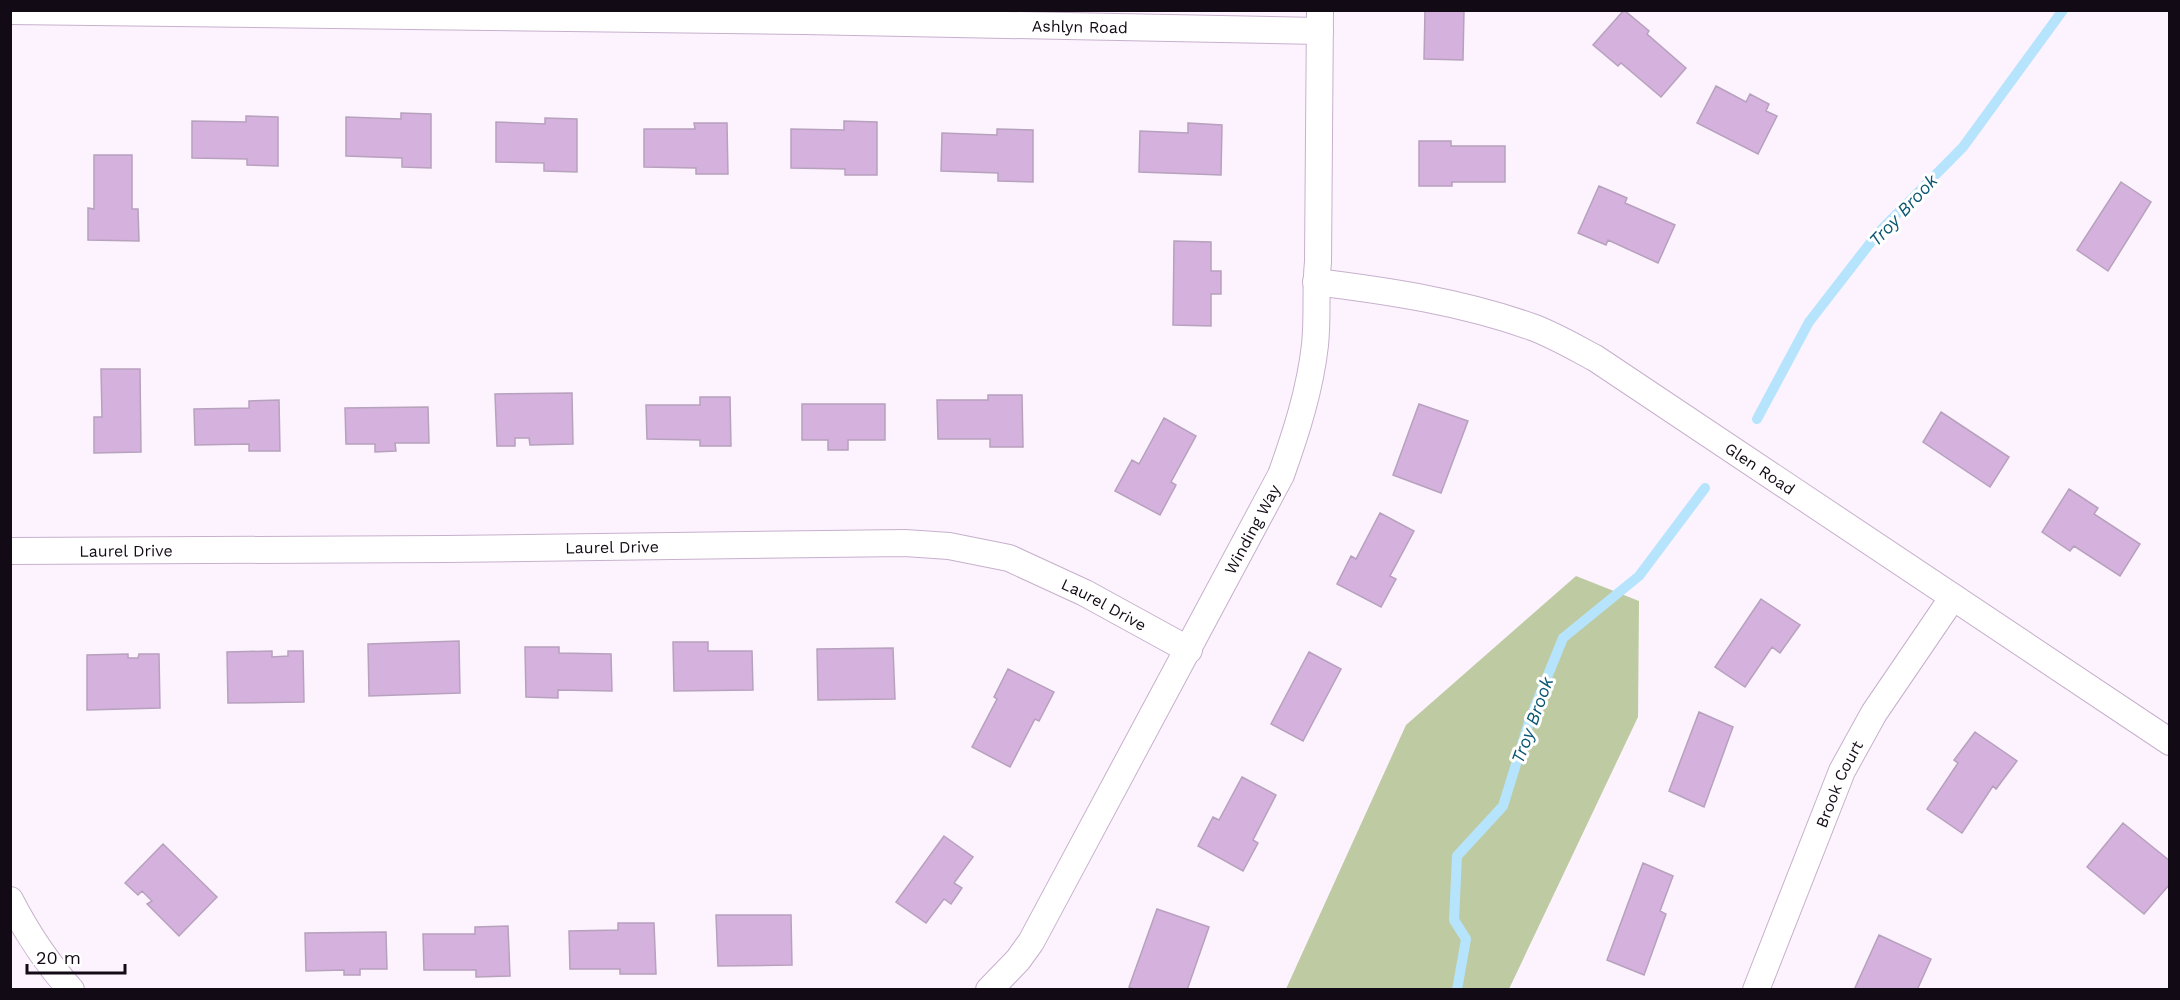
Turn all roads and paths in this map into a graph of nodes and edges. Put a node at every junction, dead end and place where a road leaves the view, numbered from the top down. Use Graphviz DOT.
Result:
graph roads {
  1 [pos="10,12"];
  2 [pos="1320,21"];
  3 [pos="1316,282"];
  4 [pos="10,551"];
  5 [pos="1953,597"];
  6 [pos="1190,650"];
  7 [pos="2169,742"];
  8 [pos="10,900"];
  9 [pos="71,990"];
  10 [pos="989,990"];
  11 [pos="1756,990"];
  1 -- 2 [label="street, Ashlyn Road"];
  2 -- 3 [label="street, Winding Way"];
  3 -- 5 [label="street, Glen Road"];
  3 -- 6 [label="street, Winding Way"];
  4 -- 6 [label="street, Laurel Drive"];
  5 -- 7 [label="street, Glen Road"];
  5 -- 11 [label="street, Brook Court"];
  6 -- 10 [label="street, Winding Way"];
  8 -- 9 [label="street"];
}
